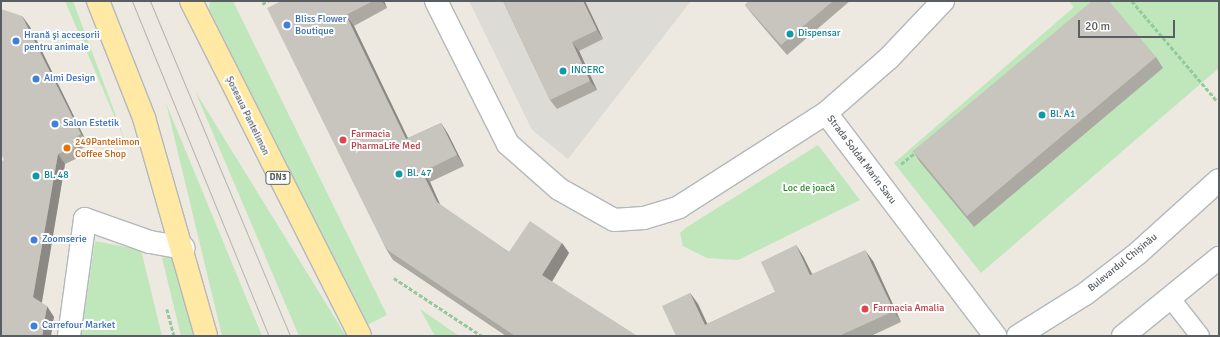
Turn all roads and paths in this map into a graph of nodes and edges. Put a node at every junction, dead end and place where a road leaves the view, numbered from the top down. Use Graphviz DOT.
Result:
graph roads {
  1 [pos="98,1"];
  2 [pos="191,1"];
  3 [pos="268,1"];
  4 [pos="436,1"];
  5 [pos="943,1"];
  6 [pos="1132,1"];
  7 [pos="262,4"];
  8 [pos="1217,101"];
  9 [pos="826,112"];
  10 [pos="923,145"];
  11 [pos="899,166"];
  12 [pos="1219,180"];
  13 [pos="183,248"];
  14 [pos="1219,258"];
  15 [pos="394,278"];
  16 [pos="1171,299"];
  17 [pos="359,332"];
  18 [pos="69,336"];
  19 [pos="206,336"];
  20 [pos="482,336"];
  21 [pos="995,336"];
  22 [pos="1018,336"];
  23 [pos="1124,336"];
  24 [pos="1200,336"];
  1 -- 13 [label="main road"];
  2 -- 17 [label="main road, Șoseaua Pantelimon / DN3"];
  3 -- 7 [label="path"];
  4 -- 9 [label="street"];
  5 -- 9 [label="street, Strada Soldat Marin Savu"];
  6 -- 8 [label="path"];
  9 -- 21 [label="street, Strada Soldat Marin Savu"];
  10 -- 11 [label="path"];
  12 -- 22 [label="street, Bulevardul Chișinău"];
  13 -- 18 [label="street"];
  13 -- 19 [label="main road"];
  14 -- 16 [label="street"];
  15 -- 20 [label="path"];
  16 -- 23 [label="street"];
  16 -- 24 [label="lane"];
}
